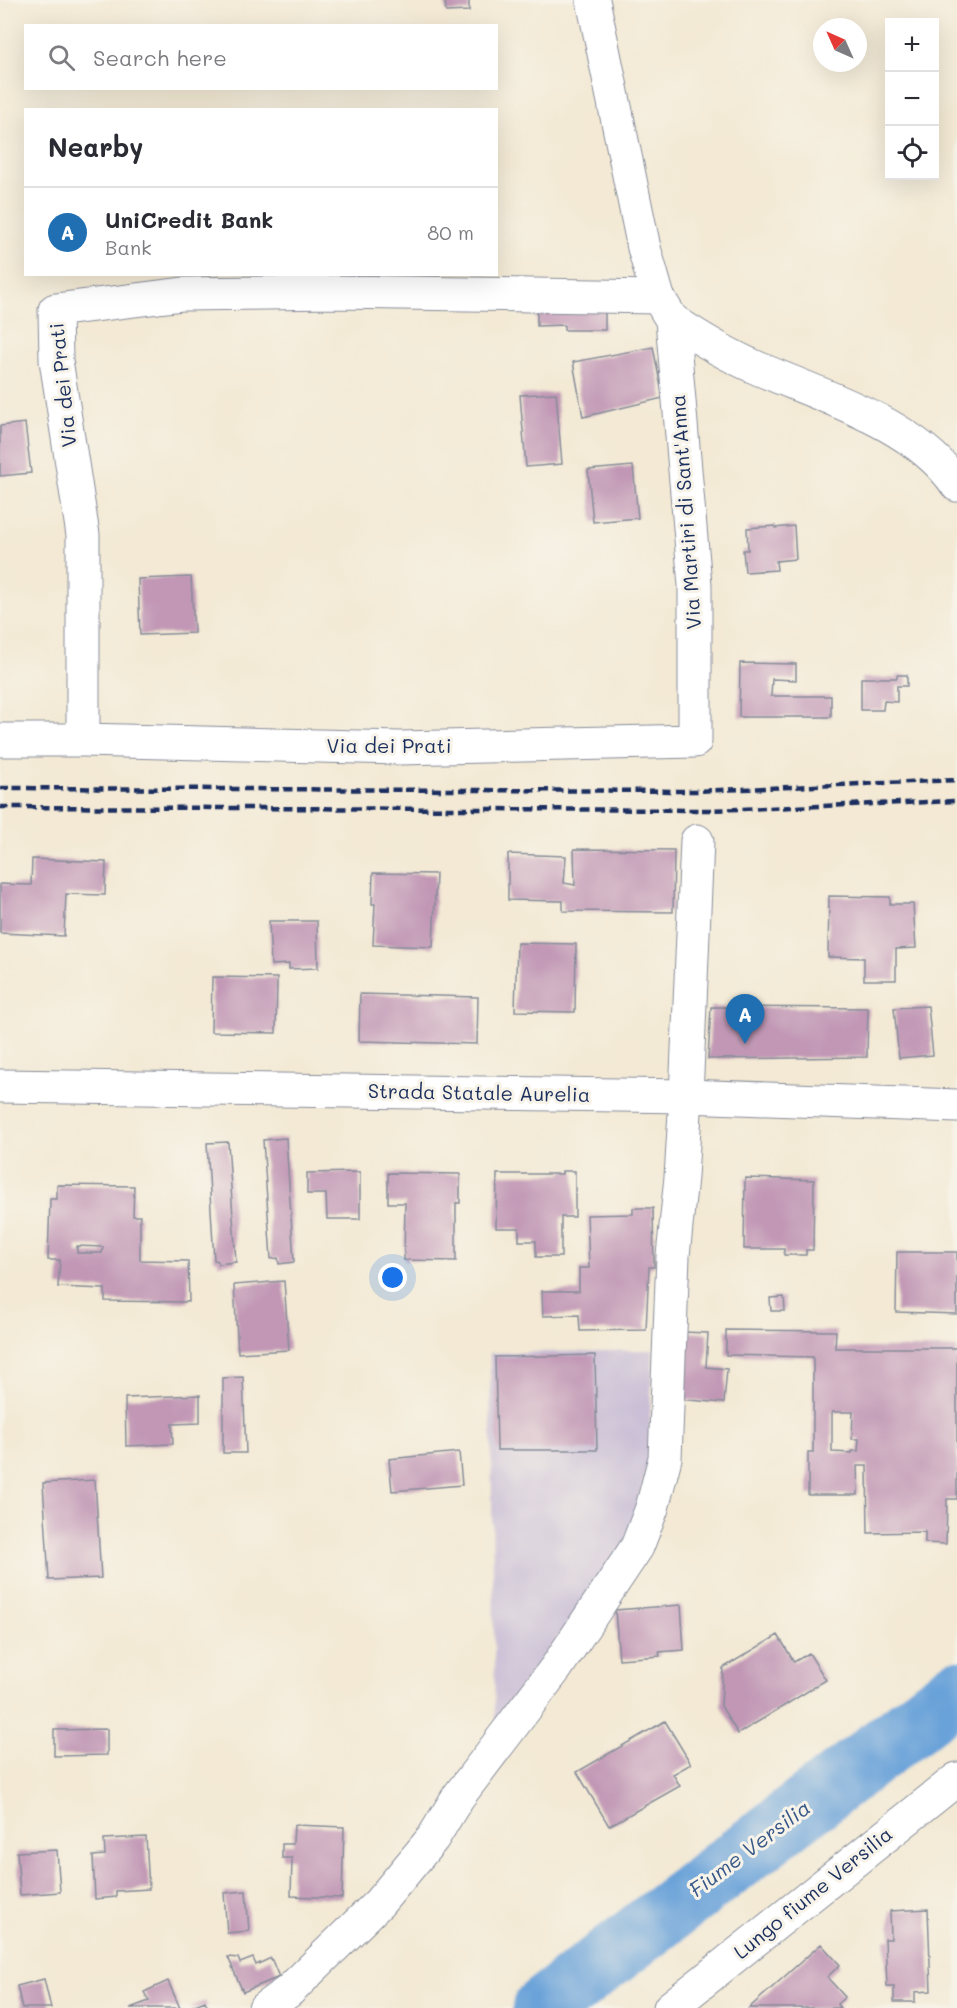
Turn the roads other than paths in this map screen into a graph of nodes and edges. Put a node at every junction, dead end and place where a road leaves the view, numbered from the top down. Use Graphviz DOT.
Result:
graph roads {
  1 [pos="593,0"];
  2 [pos="665,308"];
  3 [pos="957,485"];
  4 [pos="0,740"];
  5 [pos="83,740"];
  6 [pos="695,741"];
  7 [pos="697,841"];
  8 [pos="0,1086"];
  9 [pos="686,1096"];
  10 [pos="957,1106"];
  11 [pos="957,1779"];
  12 [pos="265,2008"];
  13 [pos="670,2008"];
  1 -- 2 [label="street, Via Martiri di Sant'Anna"];
  2 -- 3 [label="street"];
  2 -- 5 [label="street, Via dei Prati"];
  2 -- 6 [label="street, Via Martiri di Sant'Anna"];
  4 -- 5 [label="street, Via dei Prati"];
  5 -- 6 [label="street, Via dei Prati"];
  7 -- 9 [label="street"];
  8 -- 9 [label="street, Strada Statale Aurelia"];
  9 -- 10 [label="street, Strada Statale Aurelia"];
  9 -- 12 [label="street"];
  11 -- 13 [label="street, Lungo fiume Versilia"];
}
